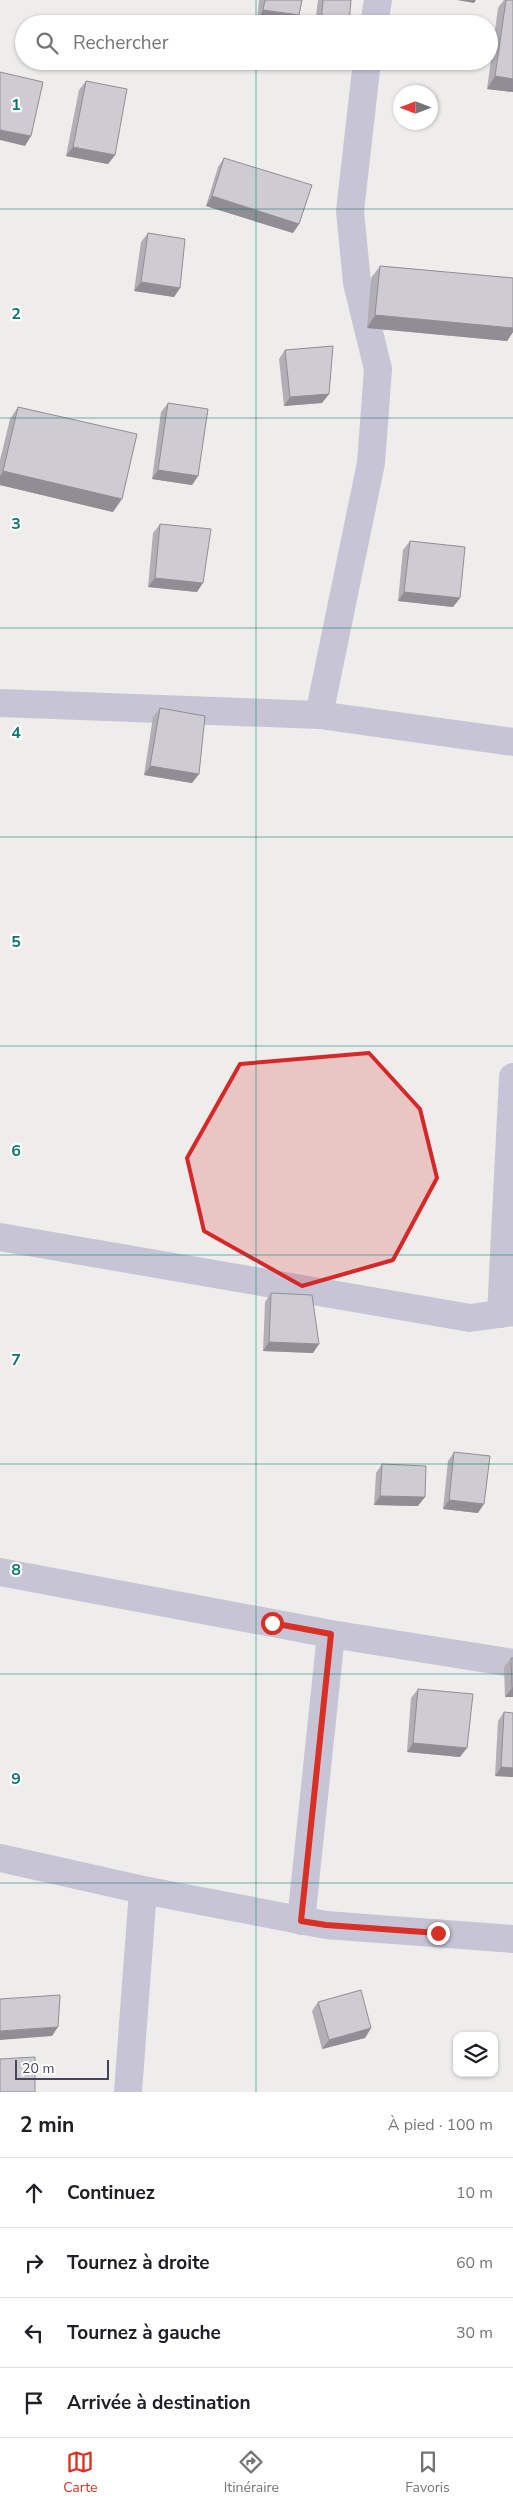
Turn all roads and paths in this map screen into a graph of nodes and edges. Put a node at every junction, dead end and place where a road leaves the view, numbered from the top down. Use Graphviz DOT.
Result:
graph roads {
  1 [pos="378,0"];
  2 [pos="376,15"];
  3 [pos="366,70"];
  4 [pos="0,703"];
  5 [pos="319,715"];
  6 [pos="513,742"];
  7 [pos="513,1078"];
  8 [pos="0,1237"];
  9 [pos="507,1313"];
  10 [pos="0,1572"];
  11 [pos="331,1634"];
  12 [pos="513,1663"];
  13 [pos="0,1858"];
  14 [pos="142,1890"];
  15 [pos="301,1921"];
  16 [pos="513,1939"];
  17 [pos="128,2092"];
  1 -- 2 [label="street"];
  3 -- 5 [label="street"];
  4 -- 5 [label="street"];
  5 -- 6 [label="street"];
  7 -- 9 [label="street"];
  8 -- 9 [label="street"];
  10 -- 11 [label="street"];
  11 -- 12 [label="street"];
  11 -- 15 [label="street"];
  13 -- 14 [label="street"];
  14 -- 15 [label="street"];
  14 -- 17 [label="street"];
  15 -- 16 [label="street"];
}
